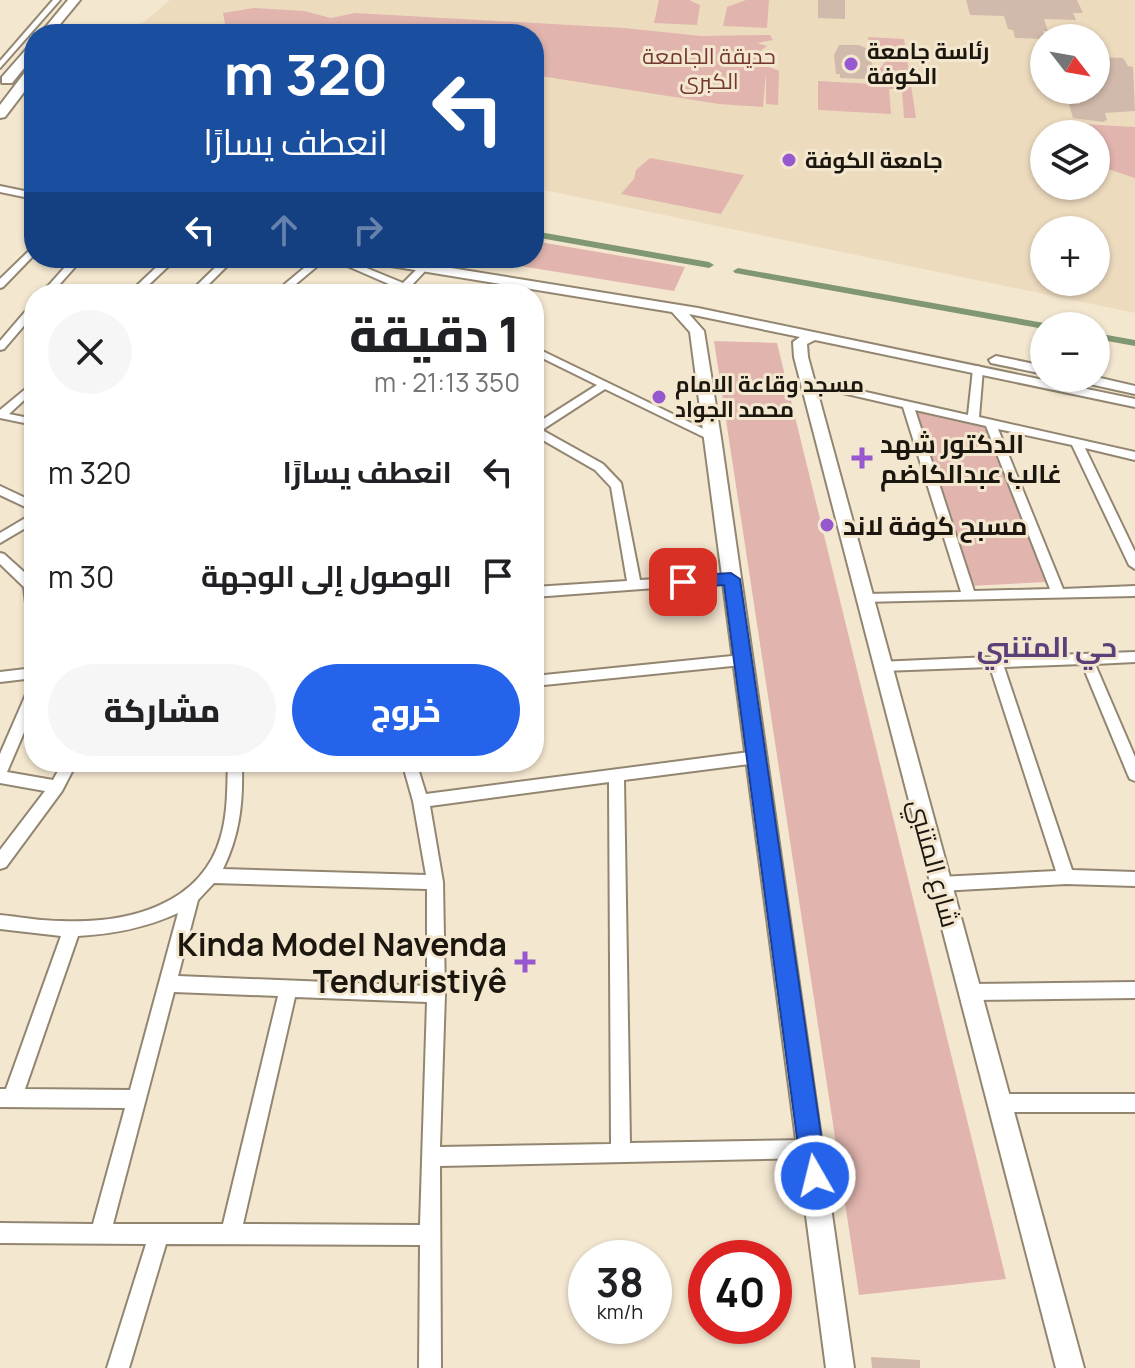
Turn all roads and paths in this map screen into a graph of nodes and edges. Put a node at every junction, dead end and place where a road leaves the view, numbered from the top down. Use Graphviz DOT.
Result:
graph roads {
  1 [pos="57,0"];
  2 [pos="73,0"];
  3 [pos="90,0"];
  4 [pos="38,24"];
  5 [pos="54,24"];
  6 [pos="70,24"];
  7 [pos="24,41"];
  8 [pos="6,63"];
  9 [pos="24,72"];
  10 [pos="0,89"];
  11 [pos="24,98"];
  12 [pos="4,109"];
  13 [pos="24,194"];
  14 [pos="1,197"];
  15 [pos="24,203"];
  16 [pos="24,260"];
  17 [pos="69,268"];
  18 [pos="161,268"];
  19 [pos="220,268"];
  20 [pos="310,268"];
  21 [pos="355,268"];
  22 [pos="422,268"];
  23 [pos="453,268"];
  24 [pos="458,268"];
  25 [pos="55,284"];
  26 [pos="144,284"];
  27 [pos="203,284"];
  28 [pos="290,284"];
  29 [pos="389,284"];
  30 [pos="407,284"];
  31 [pos="541,284"];
  32 [pos="0,285"];
  33 [pos="544,285"];
  34 [pos="677,309"];
  35 [pos="717,316"];
  36 [pos="24,319"];
  37 [pos="765,325"];
  38 [pos="697,331"];
  39 [pos="816,335"];
  40 [pos="0,347"];
  41 [pos="544,355"];
  42 [pos="801,357"];
  43 [pos="1030,367"];
  44 [pos="978,369"];
  45 [pos="808,382"];
  46 [pos="1110,384"];
  47 [pos="604,385"];
  48 [pos="1135,390"];
  49 [pos="24,394"];
  50 [pos="1135,403"];
  51 [pos="908,404"];
  52 [pos="0,415"];
  53 [pos="973,417"];
  54 [pos="24,420"];
  55 [pos="990,422"];
  56 [pos="544,424"];
  57 [pos="544,436"];
  58 [pos="714,438"];
  59 [pos="1077,443"];
  60 [pos="1135,456"];
  61 [pos="0,490"];
  62 [pos="24,502"];
  63 [pos="24,523"];
  64 [pos="1117,528"];
  65 [pos="1135,528"];
  66 [pos="0,539"];
  67 [pos="0,557"];
  68 [pos="1135,565"];
  69 [pos="24,579"];
  70 [pos="731,579"];
  71 [pos="634,585"];
  72 [pos="544,591"];
  73 [pos="1057,591"];
  74 [pos="1135,591"];
  75 [pos="969,595"];
  76 [pos="866,599"];
  77 [pos="1135,657"];
  78 [pos="1086,658"];
  79 [pos="742,660"];
  80 [pos="995,660"];
  81 [pos="883,666"];
  82 [pos="24,674"];
  83 [pos="0,677"];
  84 [pos="544,680"];
  85 [pos="24,716"];
  86 [pos="757,757"];
  87 [pos="65,772"];
  88 [pos="236,772"];
  89 [pos="412,772"];
  90 [pos="0,774"];
  91 [pos="616,775"];
  92 [pos="1135,775"];
  93 [pos="57,787"];
  94 [pos="421,801"];
  95 [pos="0,862"];
  96 [pos="213,876"];
  97 [pos="1066,877"];
  98 [pos="1135,879"];
  99 [pos="435,882"];
  100 [pos="940,884"];
  101 [pos="190,901"];
  102 [pos="0,922"];
  103 [pos="72,930"];
  104 [pos="167,984"];
  105 [pos="288,989"];
  106 [pos="1135,990"];
  107 [pos="971,992"];
  108 [pos="436,994"];
  109 [pos="6,1098"];
  110 [pos="136,1099"];
  111 [pos="1000,1103"];
  112 [pos="1135,1103"];
  113 [pos="811,1149"];
  114 [pos="621,1153"];
  115 [pos="430,1157"];
  116 [pos="0,1233"];
  117 [pos="100,1234"];
  118 [pos="159,1234"];
  119 [pos="231,1234"];
  120 [pos="430,1235"];
  121 [pos="118,1368"];
  122 [pos="430,1368"];
  123 [pos="840,1368"];
  124 [pos="1070,1368"];
  1 -- 4 [label="street"];
  2 -- 5 [label="highway"];
  3 -- 6 [label="highway"];
  7 -- 8 [label="street"];
  8 -- 10 [label="highway"];
  9 -- 12 [label="highway"];
  11 -- 12 [label="highway"];
  13 -- 14 [label="street"];
  14 -- 15 [label="street"];
  16 -- 32 [label="street"];
  17 -- 25 [label="street"];
  18 -- 26 [label="street"];
  19 -- 27 [label="street"];
  20 -- 28 [label="street"];
  21 -- 29 [label="street"];
  22 -- 30 [label="street"];
  23 -- 31 [label="street"];
  24 -- 43 [label="street"];
  33 -- 34 [label="street"];
  34 -- 35 [label="street"];
  34 -- 38 [label="street"];
  35 -- 37 [label="street"];
  35 -- 38 [label="street"];
  36 -- 40 [label="street"];
  37 -- 39 [label="street"];
  37 -- 42 [label="street"];
  38 -- 58 [label="street"];
  39 -- 42 [label="street"];
  39 -- 44 [label="street"];
  41 -- 47 [label="street"];
  42 -- 45 [label="street, شارع المتنبي"];
  44 -- 50 [label="street"];
  44 -- 53 [label="street"];
  45 -- 51 [label="street"];
  45 -- 76 [label="street, شارع المتنبي"];
  46 -- 48 [label="street"];
  47 -- 56 [label="street"];
  47 -- 58 [label="street"];
  49 -- 52 [label="street"];
  51 -- 53 [label="street"];
  51 -- 75 [label="street"];
  52 -- 54 [label="street"];
  53 -- 55 [label="street"];
  55 -- 59 [label="street"];
  55 -- 73 [label="street"];
  57 -- 71 [label="street"];
  58 -- 70 [label="street"];
  59 -- 60 [label="street"];
  59 -- 64 [label="street"];
  61 -- 62 [label="street"];
  63 -- 66 [label="street"];
  64 -- 65 [label="street"];
  64 -- 68 [label="street"];
  67 -- 69 [label="street"];
  70 -- 71 [label="street"];
  70 -- 79 [label="street"];
  71 -- 72 [label="street"];
  73 -- 74 [label="street"];
  73 -- 75 [label="street"];
  75 -- 76 [label="street"];
  76 -- 81 [label="street, شارع المتنبي"];
  77 -- 78 [label="street"];
  78 -- 80 [label="street"];
  78 -- 92 [label="street"];
  79 -- 84 [label="street"];
  79 -- 86 [label="street"];
  80 -- 81 [label="street"];
  80 -- 97 [label="street"];
  81 -- 100 [label="street, شارع المتنبي"];
  82 -- 83 [label="street"];
  85 -- 90 [label="street"];
  86 -- 91 [label="street"];
  86 -- 113 [label="street"];
  87 -- 93 [label="street"];
  88 -- 96 [label="street"];
  89 -- 94 [label="street"];
  90 -- 93 [label="street"];
  91 -- 94 [label="street"];
  91 -- 114 [label="street"];
  93 -- 95 [label="street"];
  94 -- 99 [label="street"];
  96 -- 99 [label="street"];
  96 -- 101 [label="street"];
  97 -- 98 [label="street"];
  97 -- 100 [label="street"];
  99 -- 108 [label="street"];
  100 -- 107 [label="street, شارع المتنبي"];
  101 -- 103 [label="street"];
  101 -- 104 [label="street"];
  102 -- 103 [label="street"];
  103 -- 109 [label="street"];
  104 -- 105 [label="street"];
  104 -- 110 [label="street"];
  105 -- 108 [label="street"];
  105 -- 119 [label="street"];
  106 -- 107 [label="street"];
  107 -- 111 [label="street, شارع المتنبي"];
  108 -- 115 [label="street"];
  109 -- 110 [label="street"];
  110 -- 117 [label="street"];
  111 -- 112 [label="street"];
  111 -- 124 [label="street, شارع المتنبي"];
  113 -- 114 [label="street"];
  113 -- 123 [label="street"];
  114 -- 115 [label="street"];
  115 -- 120 [label="street"];
  116 -- 117 [label="street"];
  117 -- 118 [label="street"];
  118 -- 119 [label="street"];
  118 -- 121 [label="street"];
  119 -- 120 [label="street"];
  120 -- 122 [label="street"];
}
